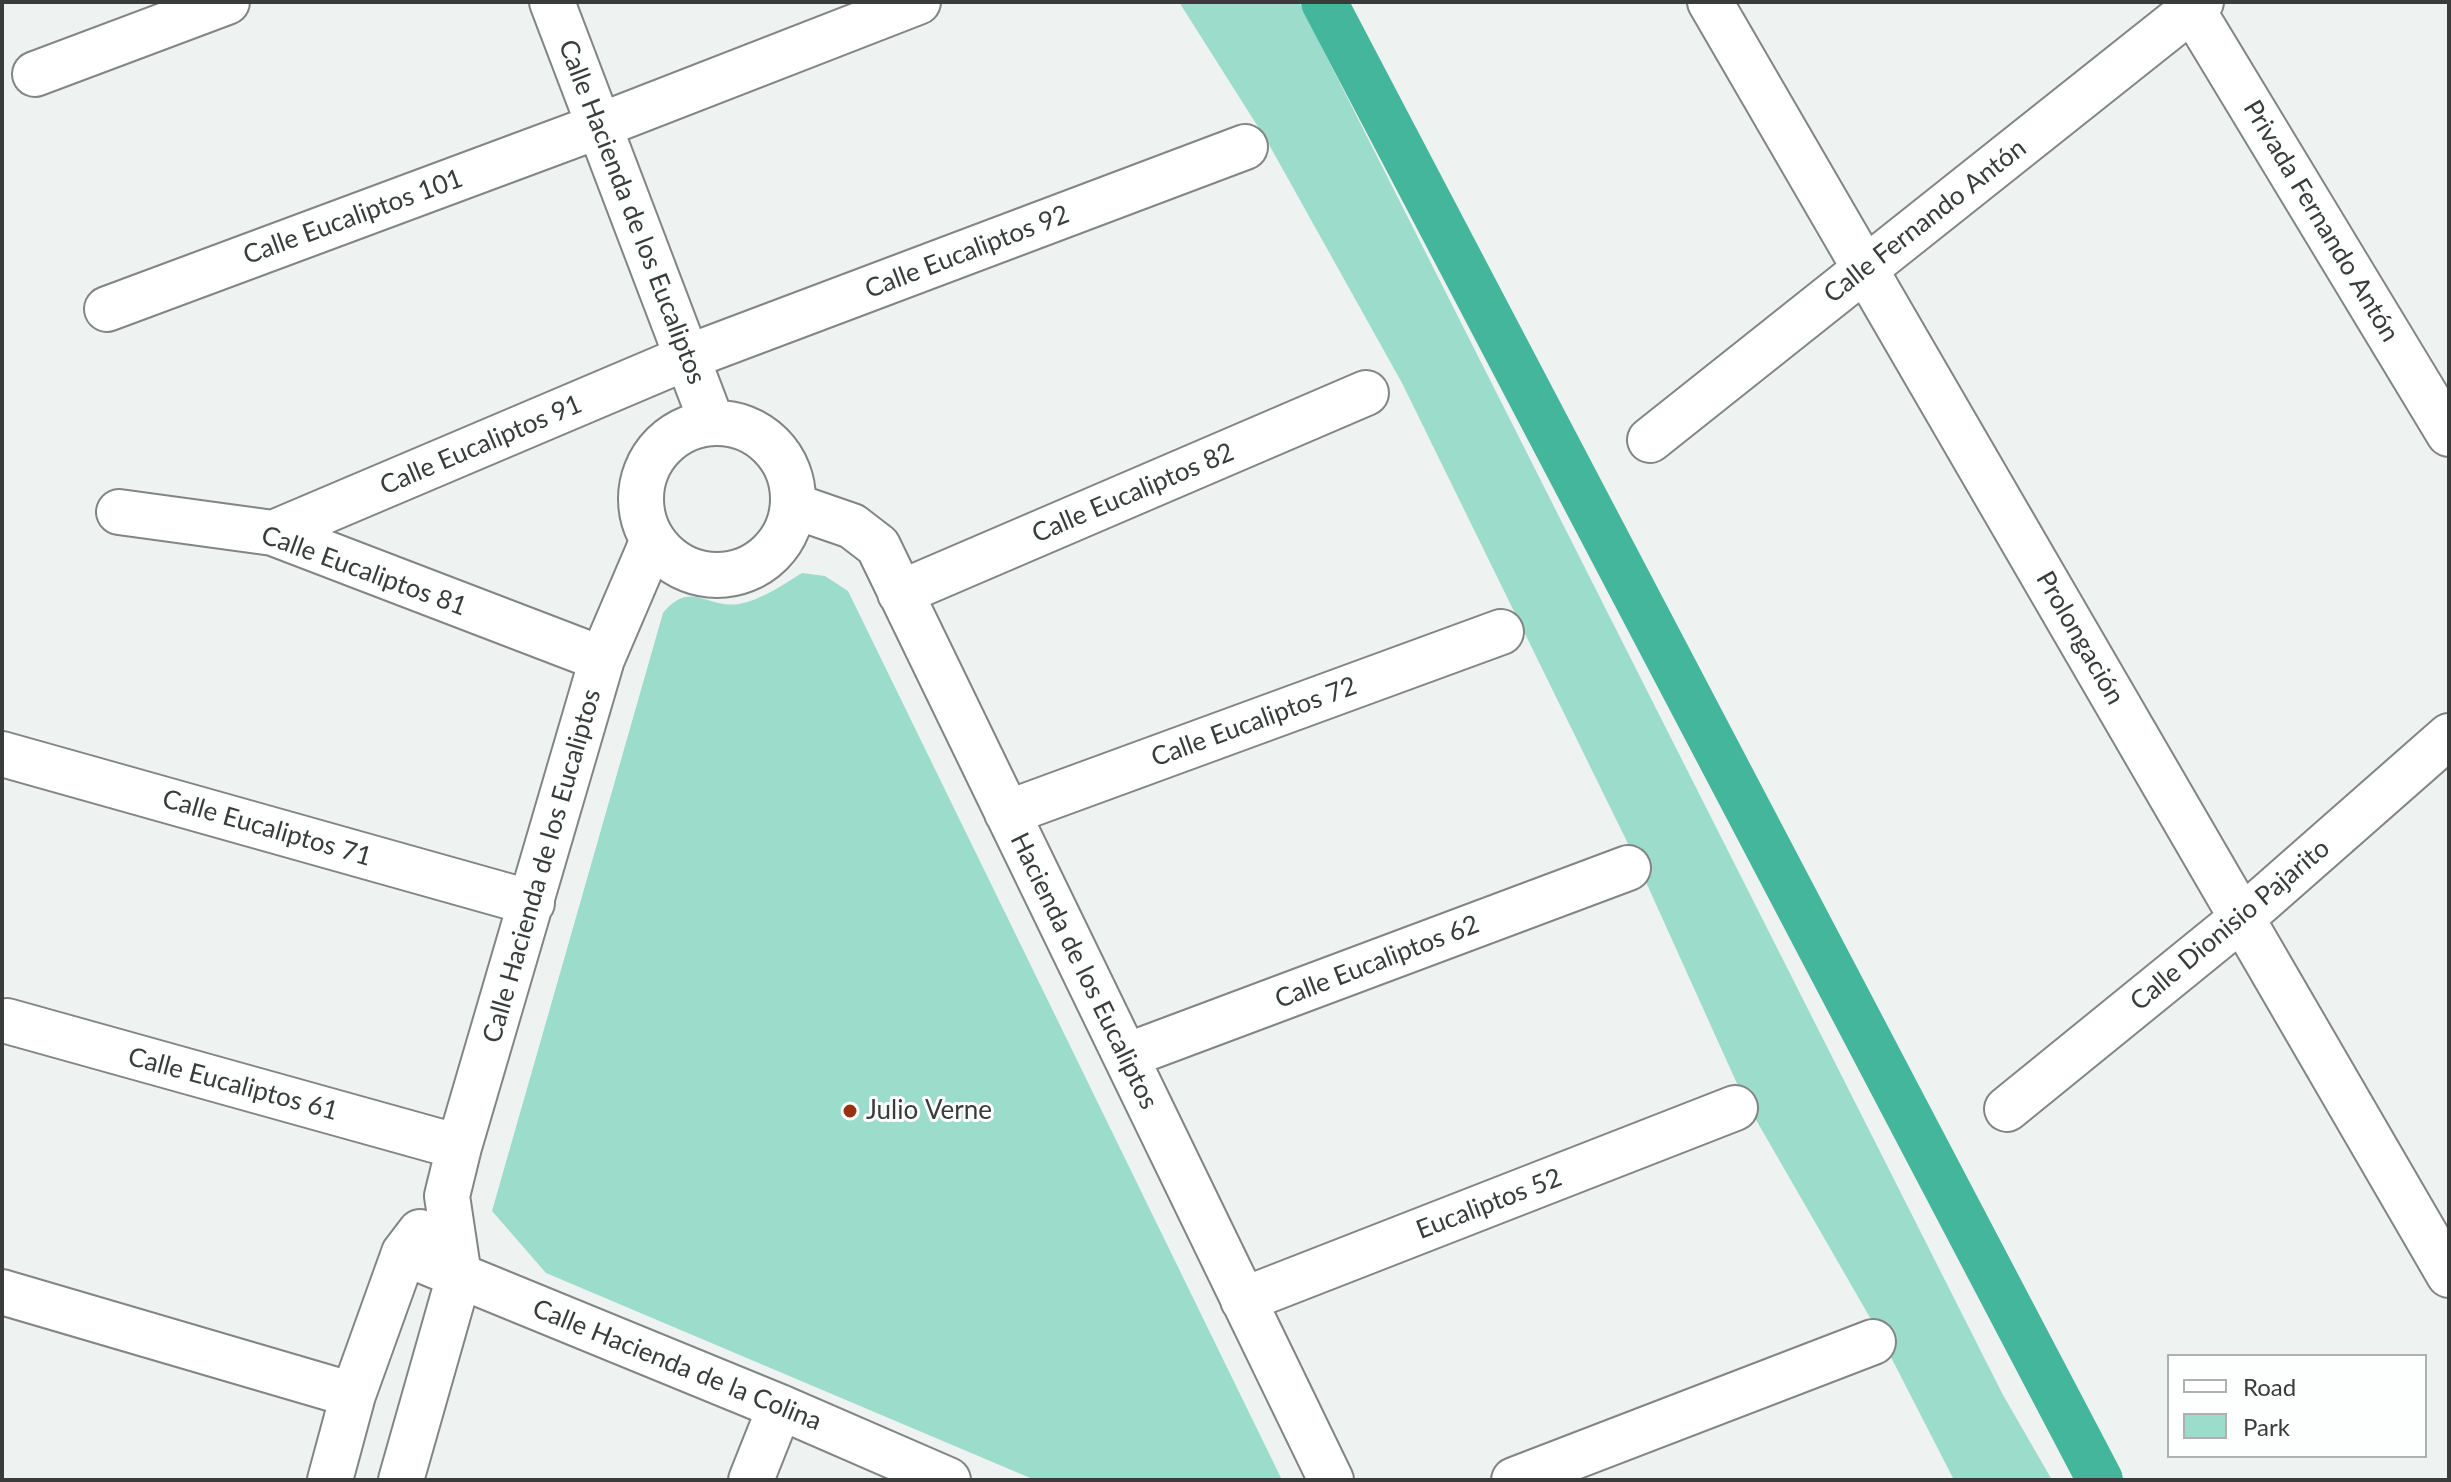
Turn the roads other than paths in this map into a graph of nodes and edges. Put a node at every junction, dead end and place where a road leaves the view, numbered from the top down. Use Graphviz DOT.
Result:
graph roads {
  1 [pos="227,2"];
  2 [pos="552,2"];
  3 [pos="918,2"];
  4 [pos="1710,2"];
  5 [pos="2196,6"];
  6 [pos="35,74"];
  7 [pos="599,126"];
  8 [pos="1245,147"];
  9 [pos="1865,269"];
  10 [pos="107,309"];
  11 [pos="688,357"];
  12 [pos="1366,393"];
  13 [pos="712,423"];
  14 [pos="2449,434"];
  15 [pos="1650,440"];
  16 [pos="794,506"];
  17 [pos="119,512"];
  18 [pos="273,533"];
  19 [pos="652,542"];
  20 [pos="900,593"];
  21 [pos="1501,632"];
  22 [pos="602,659"];
  23 [pos="2,754"];
  24 [pos="2443,754"];
  25 [pos="1007,813"];
  26 [pos="1628,868"];
  27 [pos="532,903"];
  28 [pos="2242,918"];
  29 [pos="7,1021"];
  30 [pos="1126,1056"];
  31 [pos="1735,1108"];
  32 [pos="2007,1109"];
  33 [pos="459,1147"];
  34 [pos="447,1196"];
  35 [pos="404,1253"];
  36 [pos="2449,1275"];
  37 [pos="459,1276"];
  38 [pos="2,1292"];
  39 [pos="1243,1300"];
  40 [pos="1873,1342"];
  41 [pos="353,1395"];
  42 [pos="780,1407"];
  43 [pos="330,1480"];
  44 [pos="401,1480"];
  45 [pos="751,1480"];
  46 [pos="948,1480"];
  47 [pos="1331,1480"];
  48 [pos="1514,1480"];
  1 -- 6 [label="street"];
  2 -- 7 [label="street, Calle Hacienda de los Eucaliptos"];
  3 -- 7 [label="street, Calle Eucaliptos 101"];
  4 -- 9 [label="street, Prolongación"];
  5 -- 9 [label="street, Calle Fernando Antón"];
  5 -- 14 [label="street, Privada Fernando Antón"];
  7 -- 10 [label="street, Calle Eucaliptos 101"];
  7 -- 11 [label="street, Calle Hacienda de los Eucaliptos"];
  8 -- 11 [label="street, Calle Eucaliptos 92"];
  9 -- 15 [label="street, Calle Fernando Antón"];
  9 -- 28 [label="street, Prolongación"];
  11 -- 13 [label="street, Calle Hacienda de los Eucaliptos"];
  11 -- 18 [label="street, Calle Eucaliptos 91"];
  12 -- 20 [label="street, Calle Eucaliptos 82"];
  13 -- 16 [label="street"];
  13 -- 19 [label="street"];
  16 -- 19 [label="street"];
  16 -- 20 [label="street, Hacienda de los Eucaliptos"];
  17 -- 18 [label="street, Calle Eucaliptos 81"];
  18 -- 22 [label="street, Calle Eucaliptos 81"];
  19 -- 22 [label="street, Calle Hacienda de los Eucaliptos"];
  20 -- 25 [label="street, Hacienda de los Eucaliptos"];
  21 -- 25 [label="street, Calle Eucaliptos 72"];
  22 -- 27 [label="street, Calle Hacienda de los Eucaliptos"];
  23 -- 27 [label="street, Calle Eucaliptos 71"];
  24 -- 28 [label="street, Calle Dionisio Pajarito"];
  25 -- 30 [label="street, Hacienda de los Eucaliptos"];
  26 -- 30 [label="street, Calle Eucaliptos 62"];
  27 -- 33 [label="street, Calle Hacienda de los Eucaliptos"];
  28 -- 32 [label="street, Calle Dionisio Pajarito"];
  28 -- 36 [label="street, Prolongación"];
  29 -- 33 [label="street, Calle Eucaliptos 61"];
  30 -- 39 [label="street, Hacienda de los Eucaliptos"];
  31 -- 39 [label="street, Eucaliptos 52"];
  33 -- 34 [label="street, Calle Hacienda de los Eucaliptos"];
  34 -- 35 [label="street, Calle Hacienda de los Eucaliptos"];
  34 -- 37 [label="street, Calle Hacienda de los Eucaliptos"];
  35 -- 37 [label="street, Calle Hacienda de la Colina"];
  35 -- 41 [label="street, Calle Hacienda de los Eucaliptos"];
  37 -- 42 [label="street, Calle Hacienda de la Colina"];
  37 -- 44 [label="street, Calle Hacienda de los Eucaliptos"];
  38 -- 41 [label="street"];
  39 -- 47 [label="street, Hacienda de los Eucaliptos"];
  40 -- 48 [label="street"];
  41 -- 43 [label="street, Calle Hacienda de los Eucaliptos"];
  42 -- 45 [label="street"];
  42 -- 46 [label="street, Calle Hacienda de la Colina"];
}
